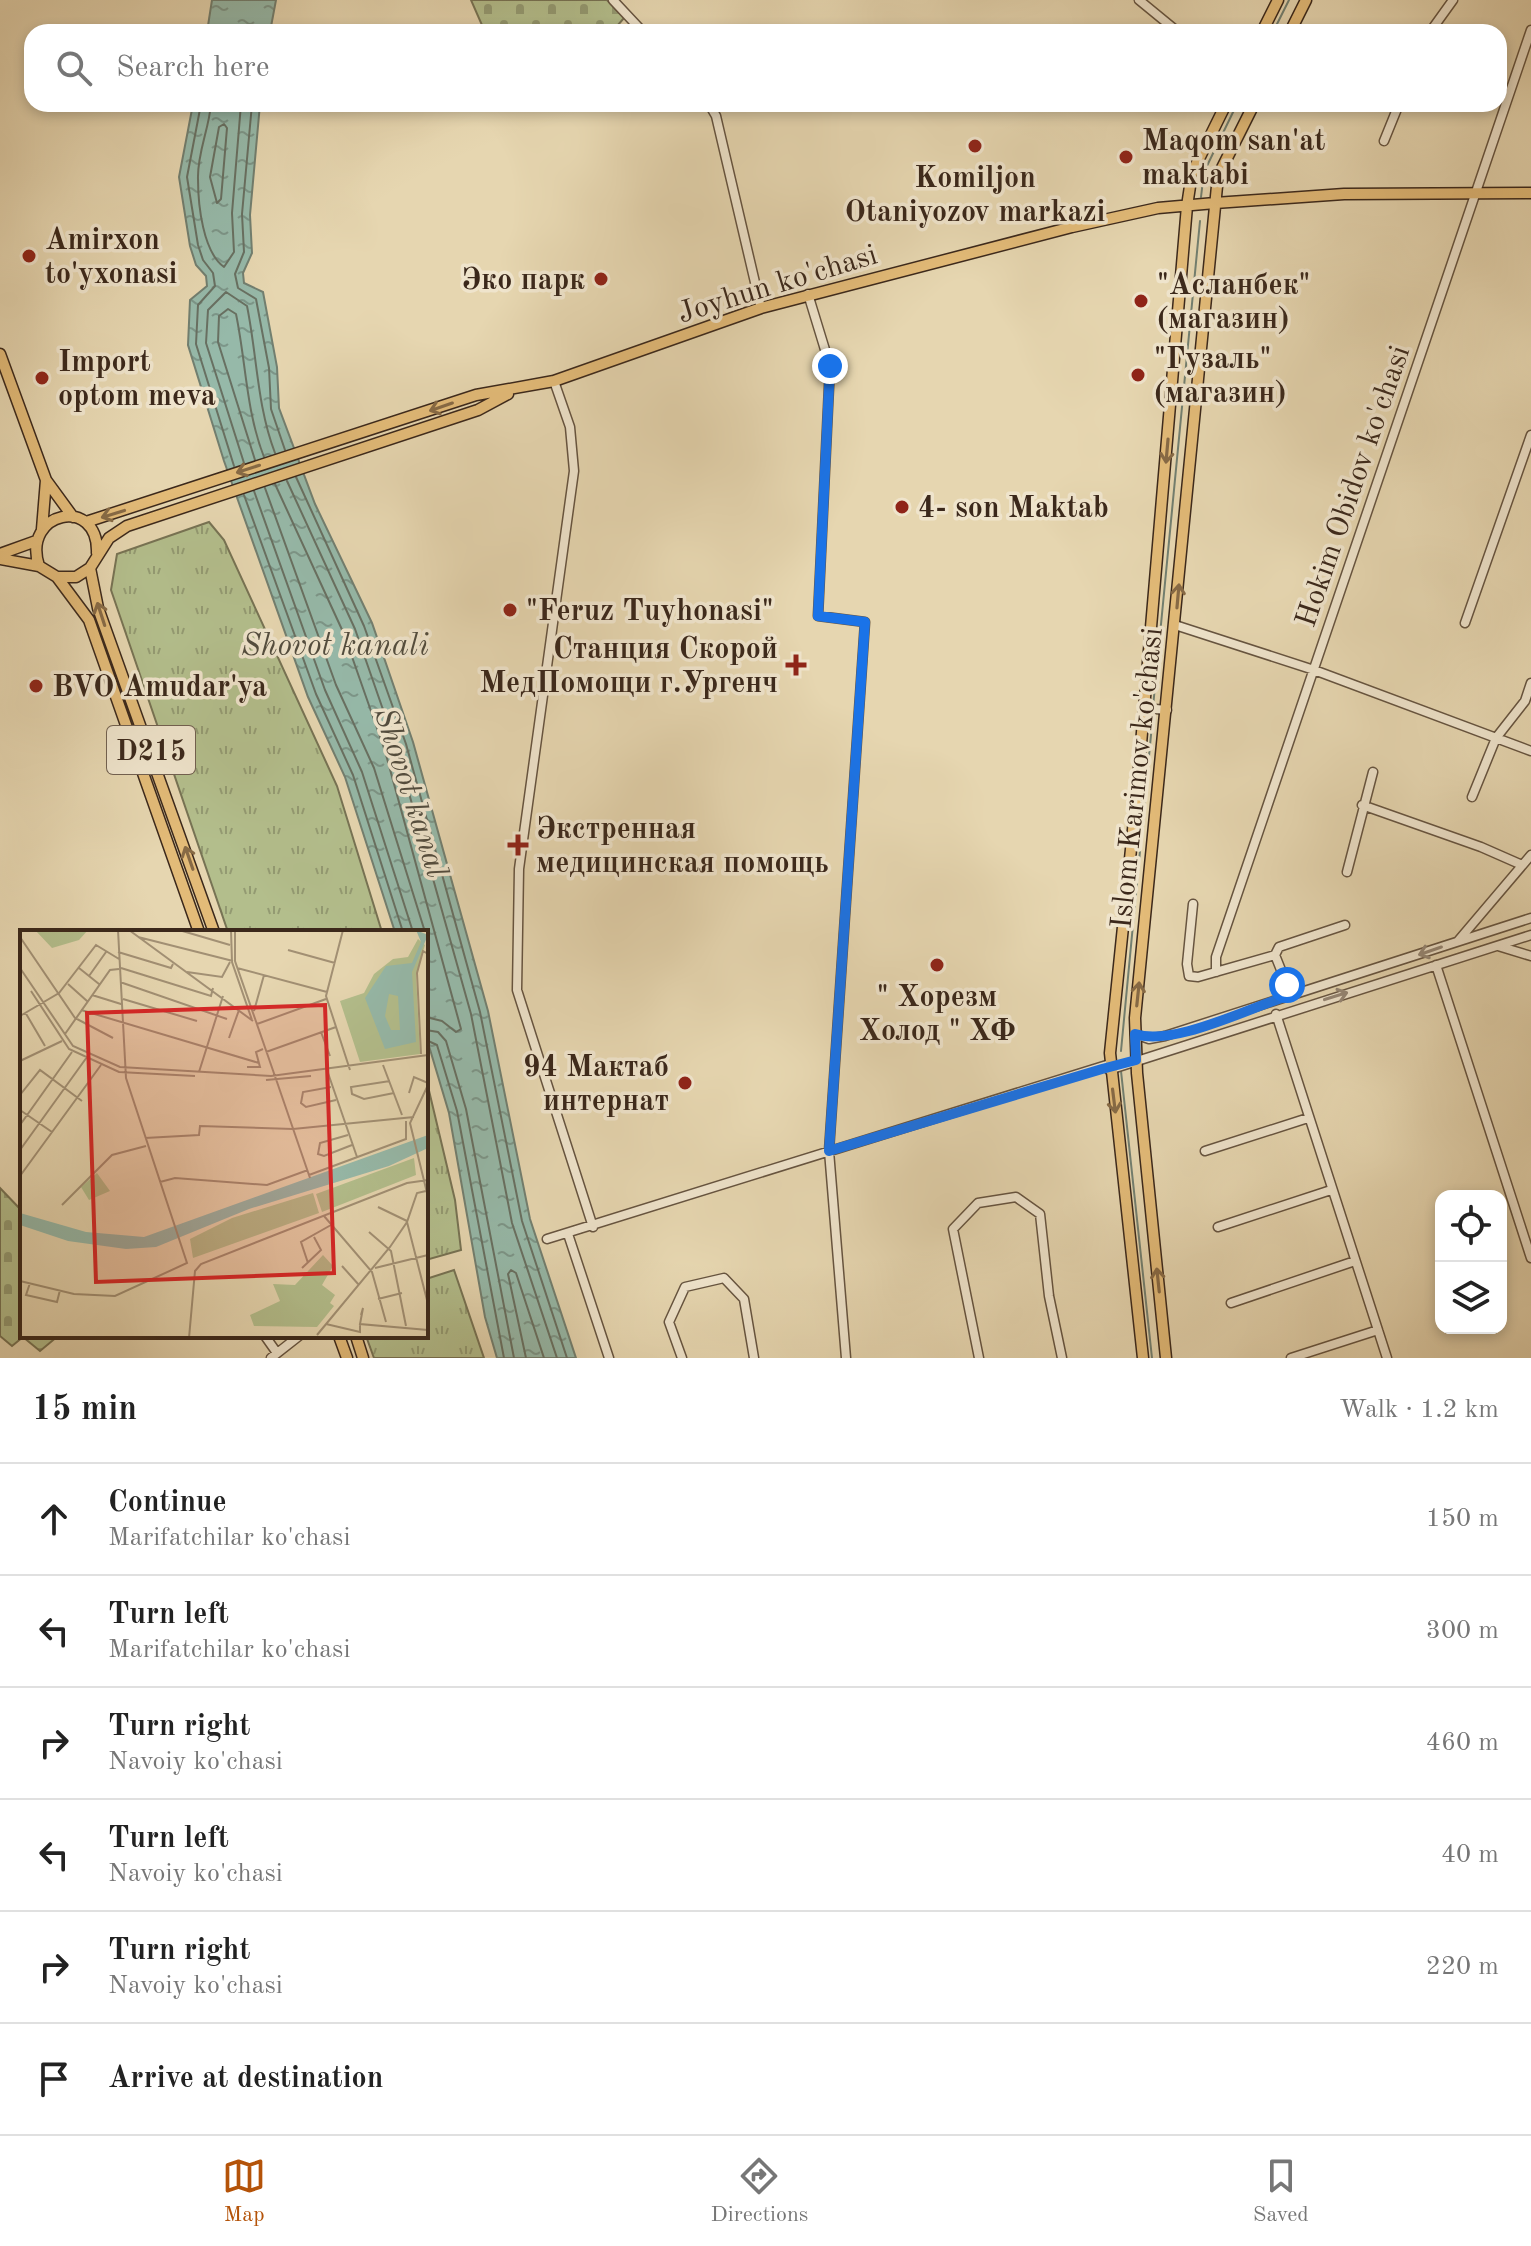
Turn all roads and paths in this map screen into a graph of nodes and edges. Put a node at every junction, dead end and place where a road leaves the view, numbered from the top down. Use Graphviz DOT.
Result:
graph roads {
  1 [pos="613,0"];
  2 [pos="1139,0"];
  3 [pos="1278,0"];
  4 [pos="1306,0"];
  5 [pos="1453,0"];
  6 [pos="636,24"];
  7 [pos="1168,24"];
  8 [pos="1266,24"];
  9 [pos="1294,24"];
  10 [pos="1436,24"];
  11 [pos="1531,30"];
  12 [pos="1507,104"];
  13 [pos="714,112"];
  14 [pos="1222,112"];
  15 [pos="1250,112"];
  16 [pos="1396,112"];
  17 [pos="1504,112"];
  18 [pos="1384,141"];
  19 [pos="1478,193"];
  20 [pos="1531,193"];
  21 [pos="1215,203"];
  22 [pos="1187,206"];
  23 [pos="808,294"];
  24 [pos="761,308"];
  25 [pos="0,354"];
  26 [pos="554,381"];
  27 [pos="517,389"];
  28 [pos="1531,435"];
  29 [pos="46,480"];
  30 [pos="73,517"];
  31 [pos="86,522"];
  32 [pos="42,529"];
  33 [pos="36,541"];
  34 [pos="97,553"];
  35 [pos="0,557"];
  36 [pos="39,566"];
  37 [pos="90,568"];
  38 [pos="57,577"];
  39 [pos="1465,623"];
  40 [pos="1175,625"];
  41 [pos="1314,670"];
  42 [pos="1531,683"];
  43 [pos="133,697"];
  44 [pos="119,702"];
  45 [pos="1144,708"];
  46 [pos="1167,710"];
  47 [pos="1496,738"];
  48 [pos="1531,751"];
  49 [pos="1373,772"];
  50 [pos="1472,797"];
  51 [pos="1362,805"];
  52 [pos="1531,855"];
  53 [pos="1522,865"];
  54 [pos="1347,872"];
  55 [pos="1193,904"];
  56 [pos="1531,918"];
  57 [pos="1345,925"];
  58 [pos="198,930"];
  59 [pos="213,930"];
  60 [pos="1531,935"];
  61 [pos="1457,942"];
  62 [pos="1498,946"];
  63 [pos="1275,955"];
  64 [pos="1531,956"];
  65 [pos="1436,965"];
  66 [pos="1216,972"];
  67 [pos="1291,995"];
  68 [pos="1276,1014"];
  69 [pos="1135,1034"];
  70 [pos="1136,1060"];
  71 [pos="1107,1068"];
  72 [pos="1308,1118"];
  73 [pos="829,1151"];
  74 [pos="1205,1151"];
  75 [pos="1331,1190"];
  76 [pos="593,1227"];
  77 [pos="1218,1227"];
  78 [pos="568,1234"];
  79 [pos="547,1239"];
  80 [pos="1531,1258"];
  81 [pos="1355,1261"];
  82 [pos="1231,1303"];
  83 [pos="1378,1330"];
  84 [pos="296,1338"];
  85 [pos="340,1338"];
  86 [pos="357,1338"];
  87 [pos="274,1356"];
  88 [pos="347,1358"];
  89 [pos="363,1358"];
  90 [pos="609,1358"];
  91 [pos="682,1358"];
  92 [pos="754,1358"];
  93 [pos="846,1358"];
  94 [pos="979,1358"];
  95 [pos="1062,1358"];
  96 [pos="1143,1358"];
  97 [pos="1166,1358"];
  98 [pos="1291,1358"];
  99 [pos="1387,1358"];
  1 -- 6 [label="street"];
  2 -- 7 [label="street"];
  3 -- 8 [label="main road"];
  4 -- 9 [label="main road"];
  5 -- 10 [label="street"];
  11 -- 12 [label="street, Hokim Obidov ko'chasi"];
  13 -- 24 [label="street"];
  14 -- 22 [label="main road, Islom Karimov ko'chasi"];
  15 -- 21 [label="main road, Islom Karimov ko'chasi"];
  16 -- 18 [label="street"];
  17 -- 19 [label="street, Hokim Obidov ko'chasi"];
  19 -- 20 [label="main road, Joyhun ko'chasi"];
  19 -- 21 [label="main road, Joyhun ko'chasi"];
  19 -- 41 [label="street, Hokim Obidov ko'chasi"];
  21 -- 22 [label="main road, Joyhun ko'chasi"];
  40 -- 21 [label="main road, Islom Karimov ko'chasi, one-way"];
  22 -- 23 [label="main road, Joyhun ko'chasi"];
  22 -- 45 [label="main road, Islom Karimov ko'chasi, one-way"];
  23 -- 24 [label="main road, Joyhun ko'chasi"];
  23 -- 73 [label="street"];
  24 -- 26 [label="main road, Joyhun ko'chasi"];
  25 -- 29 [label="main road"];
  26 -- 27 [label="main road, Joyhun ko'chasi"];
  26 -- 76 [label="street"];
  27 -- 31 [label="main road, Joyhun ko'chasi, one-way"];
  27 -- 34 [label="main road, Joyhun ko'chasi"];
  28 -- 39 [label="street"];
  29 -- 30 [label="main road"];
  29 -- 32 [label="main road"];
  30 -- 31 [label="main road"];
  30 -- 32 [label="main road"];
  31 -- 34 [label="main road"];
  32 -- 33 [label="main road"];
  33 -- 35 [label="main road, D215"];
  33 -- 36 [label="main road"];
  34 -- 37 [label="main road"];
  35 -- 36 [label="main road, D215"];
  36 -- 38 [label="main road, D215"];
  37 -- 38 [label="main road"];
  43 -- 37 [label="main road, D215, one-way"];
  38 -- 44 [label="main road, D215"];
  40 -- 41 [label="street"];
  40 -- 46 [label="main road, Islom Karimov ko'chasi"];
  41 -- 47 [label="street"];
  41 -- 66 [label="street, Hokim Obidov ko'chasi"];
  42 -- 47 [label="street"];
  43 -- 44 [label="main road"];
  59 -- 43 [label="main road, D215, one-way"];
  44 -- 58 [label="main road, D215"];
  45 -- 46 [label="street"];
  45 -- 71 [label="main road, Islom Karimov ko'chasi"];
  69 -- 46 [label="main road, Islom Karimov ko'chasi, one-way"];
  47 -- 48 [label="street"];
  47 -- 50 [label="street"];
  49 -- 51 [label="street"];
  51 -- 53 [label="street"];
  51 -- 54 [label="street"];
  52 -- 53 [label="street"];
  53 -- 61 [label="street"];
  55 -- 66 [label="street"];
  56 -- 61 [label="street"];
  57 -- 63 [label="street"];
  60 -- 62 [label="street"];
  61 -- 67 [label="street, one-way"];
  62 -- 64 [label="street"];
  62 -- 65 [label="street"];
  63 -- 66 [label="street"];
  63 -- 67 [label="street"];
  68 -- 65 [label="street, one-way"];
  65 -- 80 [label="street"];
  67 -- 69 [label="street"];
  68 -- 70 [label="street"];
  68 -- 72 [label="street"];
  69 -- 70 [label="main road, Islom Karimov ko'chasi"];
  70 -- 71 [label="street"];
  97 -- 70 [label="main road, Islom Karimov ko'chasi, one-way"];
  71 -- 73 [label="street"];
  71 -- 96 [label="main road, Islom Karimov ko'chasi, one-way"];
  72 -- 74 [label="street"];
  72 -- 75 [label="street"];
  73 -- 76 [label="street"];
  73 -- 93 [label="street"];
  75 -- 77 [label="street"];
  75 -- 81 [label="street"];
  76 -- 78 [label="street"];
  78 -- 79 [label="street"];
  78 -- 90 [label="street"];
  81 -- 82 [label="street"];
  81 -- 83 [label="street"];
  83 -- 98 [label="street"];
  83 -- 99 [label="street"];
  84 -- 87 [label="street"];
  85 -- 88 [label="main road"];
  86 -- 89 [label="main road"];
  91 -- 92 [label="street"];
  94 -- 95 [label="street"];
}
